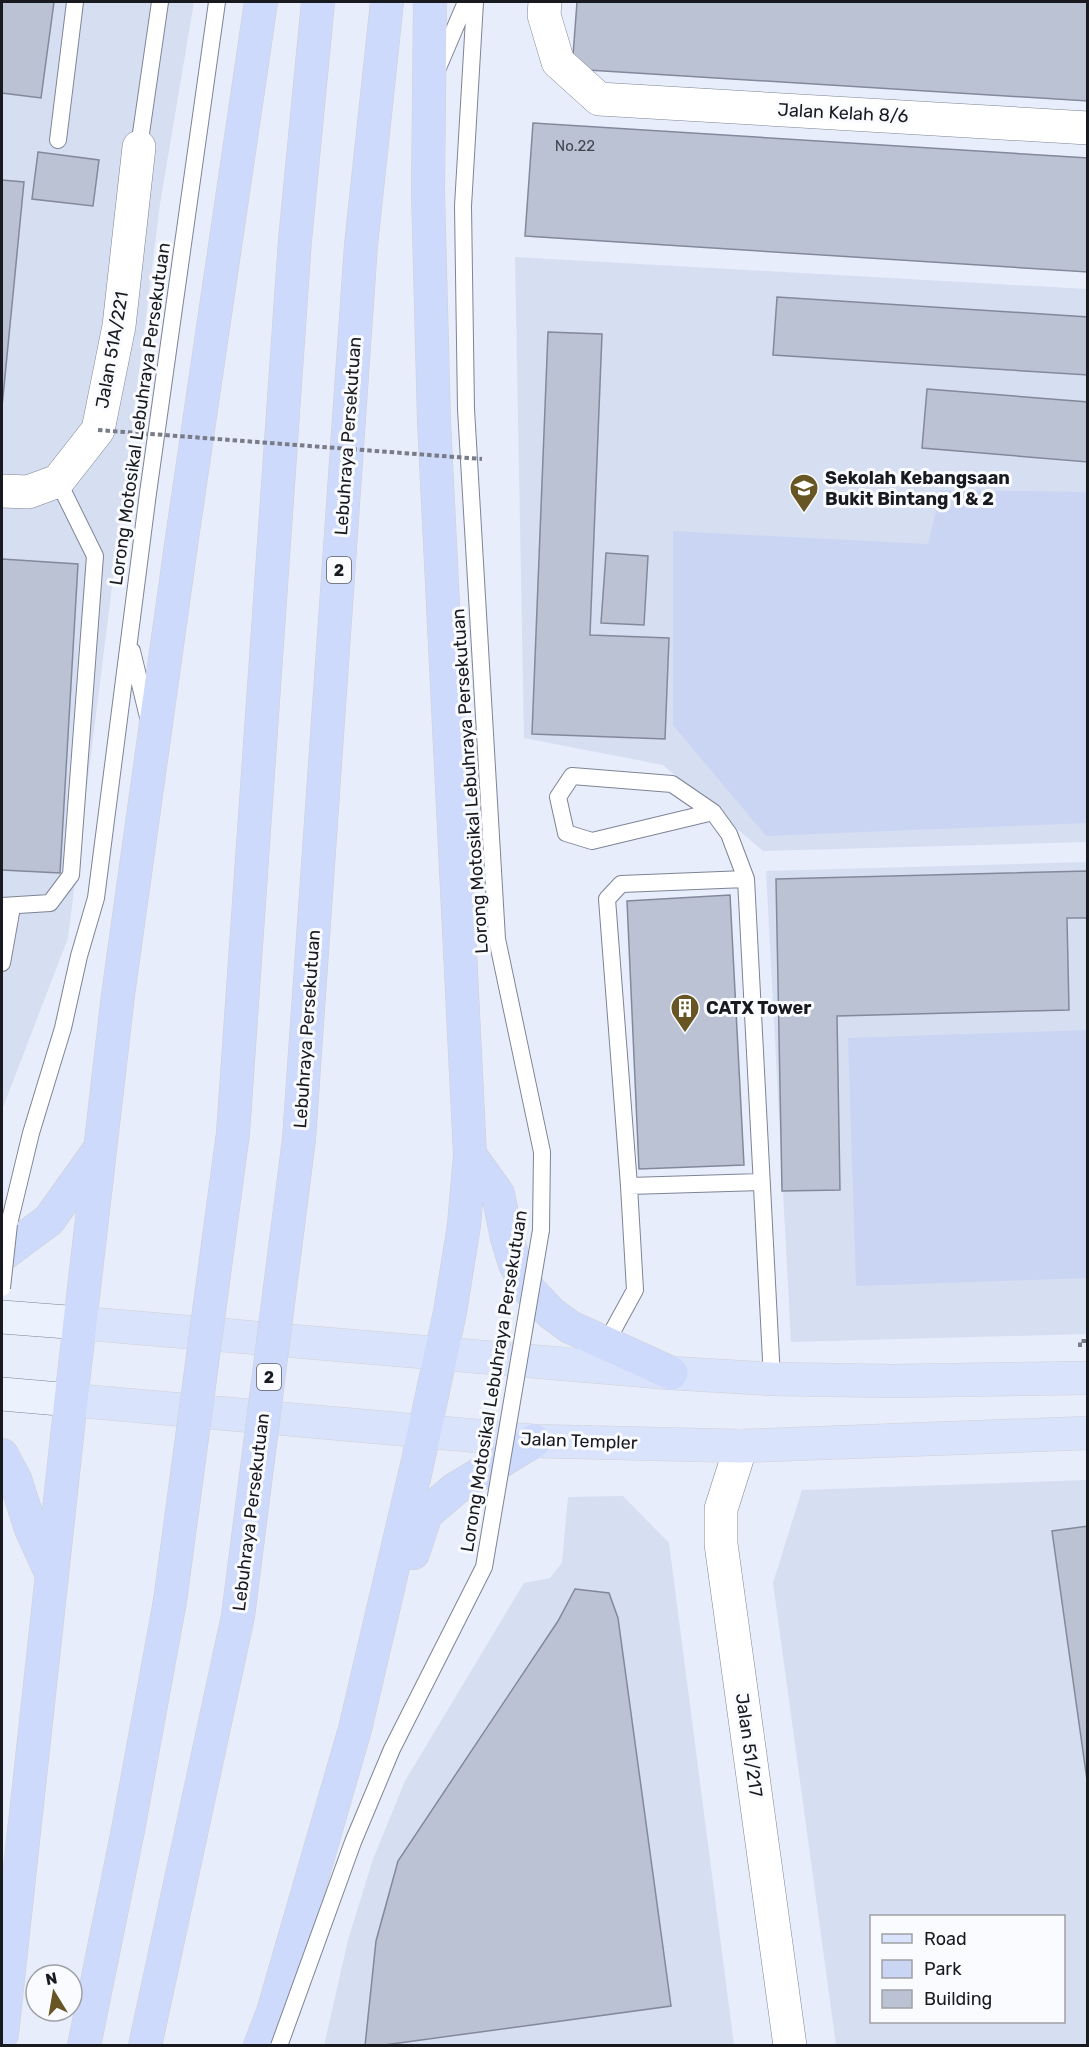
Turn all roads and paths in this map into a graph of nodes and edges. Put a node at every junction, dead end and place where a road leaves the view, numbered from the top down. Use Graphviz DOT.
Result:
graph roads {
  1 [pos="75,2"];
  2 [pos="160,2"];
  3 [pos="217,2"];
  4 [pos="261,2"];
  5 [pos="318,2"];
  6 [pos="387,2"];
  7 [pos="430,2"];
  8 [pos="466,2"];
  9 [pos="475,2"];
  10 [pos="545,2"];
  11 [pos="428,93"];
  12 [pos="1088,128"];
  13 [pos="58,140"];
  14 [pos="139,147"];
  15 [pos="102,434"];
  16 [pos="482,459"];
  17 [pos="58,481"];
  18 [pos="2,491"];
  19 [pos="130,641"];
  20 [pos="154,741"];
  21 [pos="713,812"];
  22 [pos="746,879"];
  23 [pos="7,907"];
  24 [pos="2,963"];
  25 [pos="101,1146"];
  26 [pos="470,1155"];
  27 [pos="761,1182"];
  28 [pos="629,1186"];
  29 [pos="2,1255"];
  30 [pos="2,1288"];
  31 [pos="2,1317"];
  32 [pos="81,1323"];
  33 [pos="1080,1341"];
  34 [pos="1088,1341"];
  35 [pos="606,1343"];
  36 [pos="441,1354"];
  37 [pos="671,1373"];
  38 [pos="1088,1378"];
  39 [pos="772,1380"];
  40 [pos="2,1394"];
  41 [pos="71,1400"];
  42 [pos="424,1431"];
  43 [pos="1088,1433"];
  44 [pos="534,1441"];
  45 [pos="741,1446"];
  46 [pos="2,1455"];
  47 [pos="52,1575"];
  48 [pos="355,1729"];
  49 [pos="273,2012"];
  50 [pos="2,2034"];
  51 [pos="84,2046"];
  52 [pos="146,2046"];
  53 [pos="260,2046"];
  54 [pos="266,2046"];
  55 [pos="279,2046"];
  56 [pos="790,2046"];
  1 -- 13 [label="lane"];
  2 -- 14 [label="lane"];
  3 -- 19 [label="lane, Lorong Motosikal Lebuhraya Persekutuan"];
  4 -- 20 [label="highway"];
  5 -- 51 [label="highway, bridge"];
  6 -- 52 [label="highway, Lebuhraya Persekutuan / 2, bridge"];
  7 -- 11 [label="highway"];
  8 -- 11 [label="lane"];
  9 -- 55 [label="lane, Lorong Motosikal Lebuhraya Persekutuan, bridge"];
  10 -- 12 [label="street, Jalan Kelah 8/6"];
  11 -- 26 [label="highway"];
  14 -- 15 [label="street, Jalan 51A/221"];
  15 -- 16 [label="path, bridge"];
  15 -- 17 [label="street, Jalan 51A/221"];
  17 -- 18 [label="street"];
  17 -- 23 [label="lane"];
  19 -- 20 [label="lane"];
  19 -- 30 [label="lane, Lorong Motosikal Lebuhraya Persekutuan, bridge"];
  20 -- 25 [label="highway"];
  21 -- 21 [label="lane"];
  21 -- 22 [label="lane"];
  22 -- 27 [label="lane"];
  22 -- 28 [label="lane"];
  23 -- 24 [label="lane"];
  25 -- 29 [label="highway"];
  25 -- 32 [label="highway"];
  26 -- 35 [label="highway"];
  26 -- 36 [label="highway"];
  27 -- 28 [label="lane"];
  27 -- 39 [label="lane"];
  28 -- 35 [label="lane"];
  31 -- 32 [label="main road"];
  32 -- 36 [label="main road"];
  32 -- 41 [label="highway"];
  33 -- 34 [label="path"];
  35 -- 37 [label="highway"];
  36 -- 37 [label="main road"];
  36 -- 42 [label="highway"];
  37 -- 39 [label="main road"];
  38 -- 39 [label="main road"];
  40 -- 41 [label="main road"];
  41 -- 42 [label="main road, Jalan Templer"];
  41 -- 47 [label="highway"];
  42 -- 44 [label="main road, Jalan Templer"];
  42 -- 48 [label="highway"];
  43 -- 45 [label="main road, Jalan Templer"];
  44 -- 45 [label="main road, Jalan Templer"];
  44 -- 48 [label="highway"];
  45 -- 56 [label="street, Jalan 51/217"];
  46 -- 47 [label="highway"];
  47 -- 50 [label="highway"];
  48 -- 49 [label="highway"];
  49 -- 53 [label="highway"];
  49 -- 54 [label="lane"];
}
